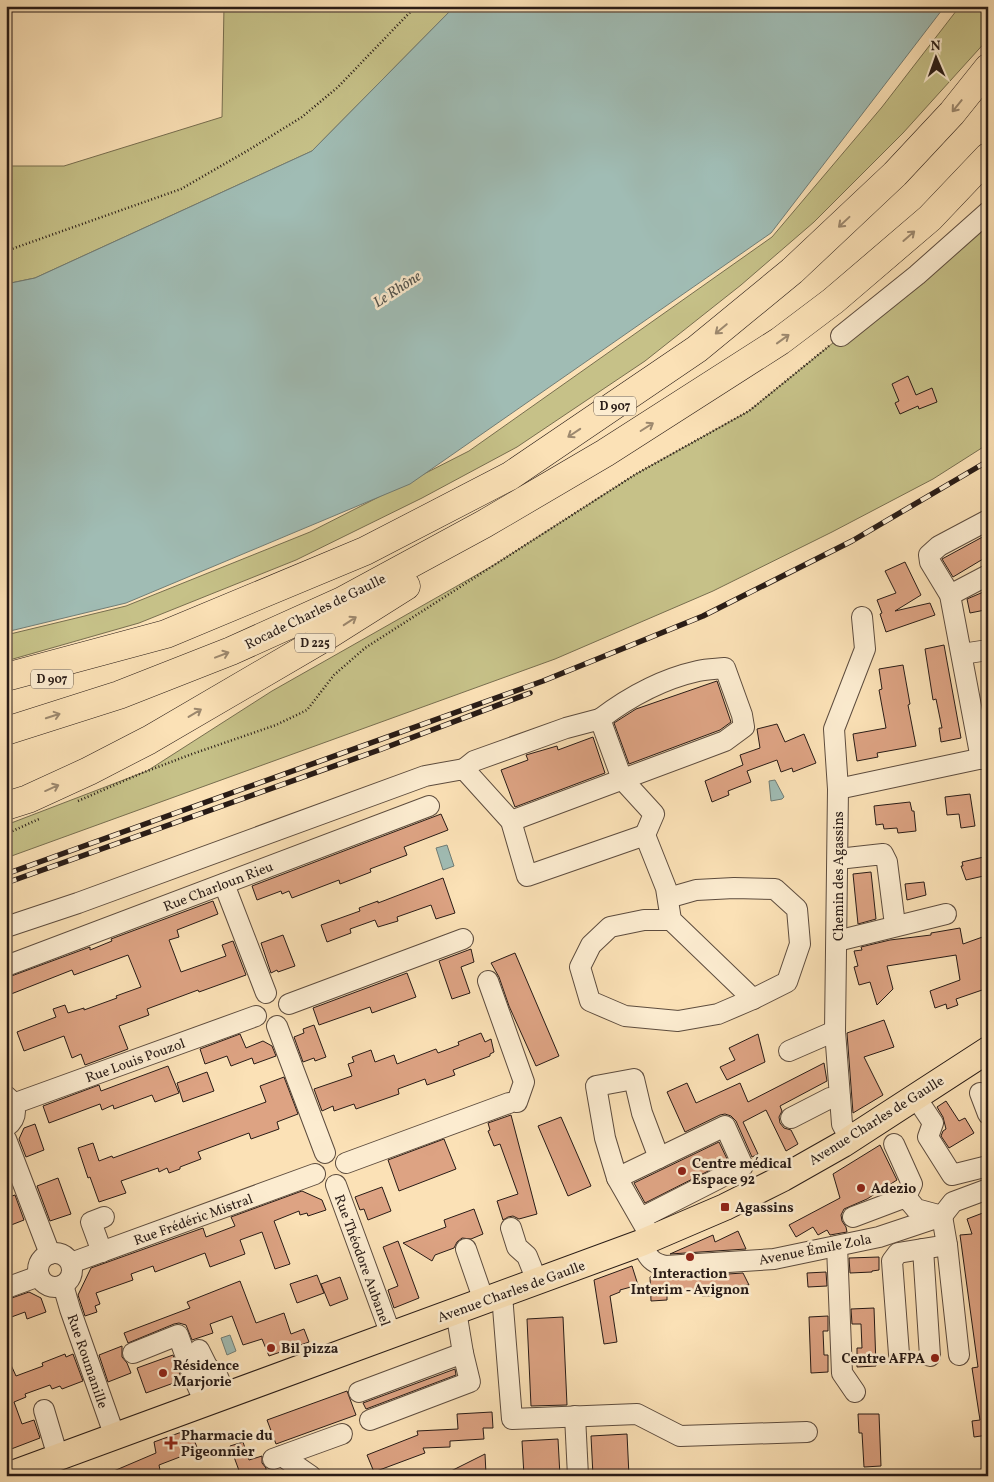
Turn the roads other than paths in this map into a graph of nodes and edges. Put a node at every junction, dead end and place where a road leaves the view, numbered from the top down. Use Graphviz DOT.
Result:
graph roads {
  1 [pos="988,68"];
  2 [pos="988,156"];
  3 [pos="988,212"];
  4 [pos="841,336"];
  5 [pos="605,453"];
  6 [pos="988,520"];
  7 [pos="988,575"];
  8 [pos="950,595"];
  9 [pos="862,617"];
  10 [pos="166,634"];
  11 [pos="988,650"];
  12 [pos="962,654"];
  13 [pos="6,677"];
  14 [pos="6,695"];
  15 [pos="600,720"];
  16 [pos="6,731"];
  17 [pos="984,758"];
  18 [pos="464,769"];
  19 [pos="622,779"];
  20 [pos="838,789"];
  21 [pos="6,806"];
  22 [pos="430,806"];
  23 [pos="511,821"];
  24 [pos="645,835"];
  25 [pos="838,859"];
  26 [pos="224,884"];
  27 [pos="668,898"];
  28 [pos="946,914"];
  29 [pos="894,917"];
  30 [pos="671,920"];
  31 [pos="6,927"];
  32 [pos="463,939"];
  33 [pos="837,941"];
  34 [pos="6,966"];
  35 [pos="488,981"];
  36 [pos="266,993"];
  37 [pos="753,1000"];
  38 [pos="289,1004"];
  39 [pos="256,1016"];
  40 [pos="278,1026"];
  41 [pos="835,1031"];
  42 [pos="988,1050"];
  43 [pos="789,1051"];
  44 [pos="980,1093"];
  45 [pos="840,1096"];
  46 [pos="915,1096"];
  47 [pos="10,1100"];
  48 [pos="988,1114"];
  49 [pos="790,1118"];
  50 [pos="6,1127"];
  51 [pos="6,1139"];
  52 [pos="850,1139"];
  53 [pos="894,1144"];
  54 [pos="325,1153"];
  55 [pos="659,1158"];
  56 [pos="346,1164"];
  57 [pos="988,1166"];
  58 [pos="315,1174"];
  59 [pos="617,1178"];
  60 [pos="336,1185"];
  61 [pos="988,1189"];
  62 [pos="906,1197"];
  63 [pos="942,1216"];
  64 [pos="104,1217"];
  65 [pos="854,1217"];
  66 [pos="510,1228"];
  67 [pos="645,1233"];
  68 [pos="946,1245"];
  69 [pos="837,1246"];
  70 [pos="466,1249"];
  71 [pos="923,1249"];
  72 [pos="102,1252"];
  73 [pos="50,1254"];
  74 [pos="71,1263"];
  75 [pos="40,1276"];
  76 [pos="537,1281"];
  77 [pos="63,1285"];
  78 [pos="6,1288"];
  79 [pos="493,1298"];
  80 [pos="456,1312"];
  81 [pos="391,1335"];
  82 [pos="199,1350"];
  83 [pos="133,1353"];
  84 [pos="463,1353"];
  85 [pos="899,1354"];
  86 [pos="960,1355"];
  87 [pos="930,1356"];
  88 [pos="359,1392"];
  89 [pos="855,1392"];
  90 [pos="215,1399"];
  91 [pos="44,1410"];
  92 [pos="575,1416"];
  93 [pos="370,1420"];
  94 [pos="807,1432"];
  95 [pos="342,1434"];
  96 [pos="115,1436"];
  97 [pos="46,1465"];
  98 [pos="7,1476"];
  99 [pos="311,1476"];
  100 [pos="578,1476"];
  1 -- 10 [label="highway, D 907, one-way"];
  5 -- 2 [label="highway, D 907, one-way"];
  3 -- 4 [label="street"];
  16 -- 5 [label="highway, Rocade Charles de Gaulle / D 907, one-way"];
  21 -- 5 [label="highway, D 225, one-way"];
  6 -- 8 [label="street"];
  7 -- 8 [label="street"];
  8 -- 12 [label="street"];
  9 -- 20 [label="street, Chemin des Agassins"];
  10 -- 13 [label="highway"];
  10 -- 14 [label="highway, D 907"];
  11 -- 12 [label="street"];
  12 -- 17 [label="street"];
  15 -- 18 [label="street"];
  15 -- 19 [label="street"];
  15 -- 19 [label="street"];
  17 -- 20 [label="street"];
  18 -- 23 [label="street"];
  18 -- 31 [label="street"];
  19 -- 23 [label="street"];
  19 -- 24 [label="street"];
  20 -- 25 [label="street, Chemin des Agassins"];
  22 -- 26 [label="street, Rue Charloun Rieu"];
  23 -- 24 [label="street"];
  24 -- 27 [label="street"];
  25 -- 29 [label="street"];
  25 -- 33 [label="street, Chemin des Agassins"];
  26 -- 34 [label="street, Rue Charloun Rieu"];
  26 -- 36 [label="street"];
  27 -- 30 [label="street"];
  27 -- 37 [label="street"];
  28 -- 33 [label="street"];
  30 -- 37 [label="street"];
  30 -- 37 [label="street"];
  32 -- 38 [label="street"];
  33 -- 41 [label="street, Chemin des Agassins"];
  35 -- 56 [label="street"];
  36 -- 38 [label="street"];
  36 -- 39 [label="street"];
  38 -- 40 [label="street"];
  39 -- 40 [label="street"];
  39 -- 47 [label="street, Rue Louis Pouzol"];
  40 -- 54 [label="street"];
  41 -- 43 [label="street"];
  41 -- 45 [label="street, Chemin des Agassins"];
  42 -- 46 [label="main road, Avenue Charles de Gaulle"];
  44 -- 48 [label="street"];
  45 -- 49 [label="street"];
  45 -- 52 [label="street, Chemin des Agassins"];
  46 -- 52 [label="main road, Avenue Charles de Gaulle"];
  46 -- 57 [label="street"];
  47 -- 50 [label="street"];
  51 -- 73 [label="street"];
  52 -- 67 [label="main road, Avenue Charles de Gaulle"];
  53 -- 62 [label="street"];
  54 -- 56 [label="street"];
  54 -- 58 [label="street"];
  55 -- 59 [label="street"];
  55 -- 59 [label="street, Avenue Émile Zola"];
  55 -- 67 [label="street"];
  56 -- 60 [label="street"];
  58 -- 60 [label="street"];
  58 -- 72 [label="street, Rue Frédéric Mistral"];
  59 -- 67 [label="street, Avenue Émile Zola"];
  60 -- 81 [label="street, Rue Théodore Aubanel"];
  61 -- 63 [label="street, Avenue Émile Zola"];
  62 -- 63 [label="street"];
  62 -- 65 [label="street"];
  63 -- 68 [label="street"];
  63 -- 69 [label="street, Avenue Émile Zola"];
  64 -- 72 [label="street"];
  66 -- 76 [label="street"];
  67 -- 69 [label="street, Avenue Émile Zola"];
  67 -- 76 [label="main road, Avenue Charles de Gaulle"];
  68 -- 71 [label="street"];
  68 -- 86 [label="street"];
  69 -- 89 [label="street"];
  70 -- 79 [label="street"];
  71 -- 85 [label="street"];
  71 -- 87 [label="street"];
  72 -- 74 [label="street, Rue Frédéric Mistral"];
  73 -- 74 [label="street"];
  73 -- 75 [label="street"];
  74 -- 77 [label="street"];
  75 -- 77 [label="street"];
  75 -- 78 [label="street"];
  76 -- 79 [label="main road, Avenue Charles de Gaulle"];
  77 -- 96 [label="street, Rue Roumanille"];
  79 -- 80 [label="main road, Avenue Charles de Gaulle"];
  79 -- 92 [label="street"];
  80 -- 81 [label="main road, Avenue Charles de Gaulle"];
  80 -- 84 [label="street"];
  81 -- 90 [label="main road, Avenue Charles de Gaulle"];
  82 -- 90 [label="street"];
  83 -- 90 [label="street"];
  84 -- 88 [label="street"];
  84 -- 93 [label="street"];
  90 -- 96 [label="main road, Avenue Charles de Gaulle"];
  91 -- 97 [label="street"];
  92 -- 94 [label="street"];
  92 -- 100 [label="street"];
  95 -- 99 [label="street"];
  96 -- 97 [label="main road, Avenue Charles de Gaulle"];
  97 -- 98 [label="main road, Avenue Charles de Gaulle"];
}
